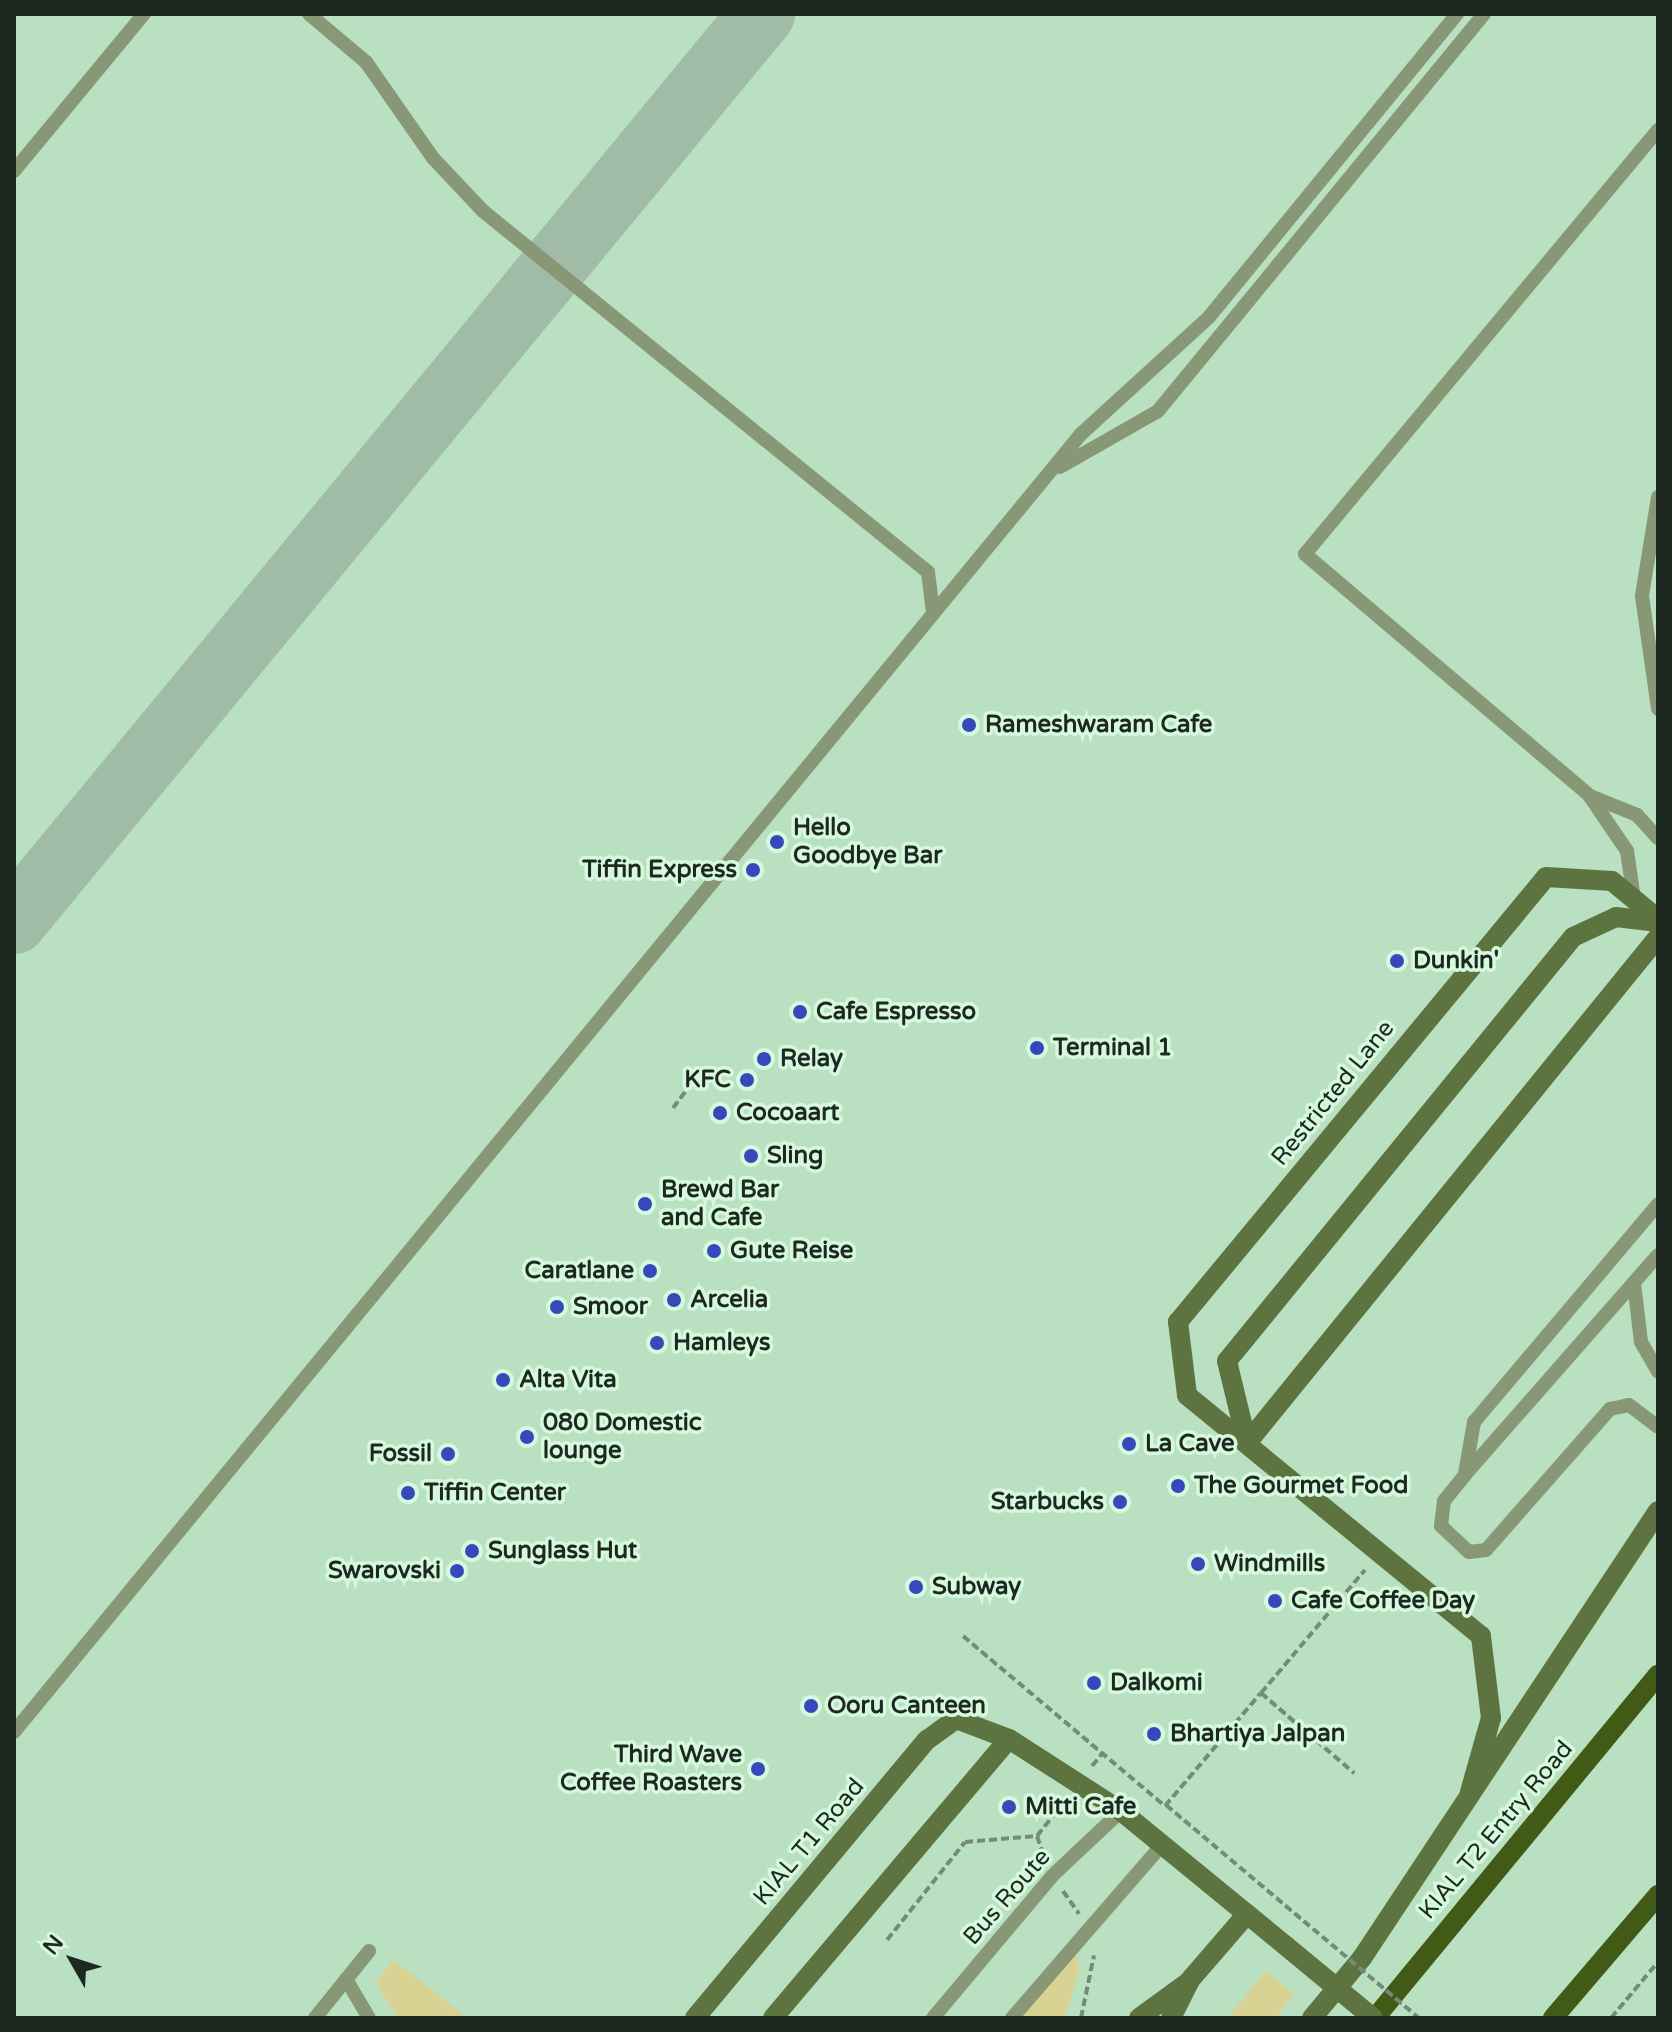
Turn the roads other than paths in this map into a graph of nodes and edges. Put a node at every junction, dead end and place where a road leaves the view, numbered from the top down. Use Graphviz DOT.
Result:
graph roads {
  1 [pos="144,14"];
  2 [pos="309,14"];
  3 [pos="1457,14"];
  4 [pos="1484,14"];
  5 [pos="1658,130"];
  6 [pos="14,171"];
  7 [pos="1043,479"];
  8 [pos="1658,497"];
  9 [pos="933,612"];
  10 [pos="1658,709"];
  11 [pos="1589,795"];
  12 [pos="1658,838"];
  13 [pos="1634,899"];
  14 [pos="1658,920"];
  15 [pos="1658,937"];
  16 [pos="1658,1204"];
  17 [pos="1658,1255"];
  18 [pos="1634,1283"];
  19 [pos="1658,1372"];
  20 [pos="1658,1427"];
  21 [pos="1247,1443"];
  22 [pos="1465,1475"];
  23 [pos="1658,1511"];
  24 [pos="1658,1675"];
  25 [pos="14,1732"];
  26 [pos="1009,1739"];
  27 [pos="1470,1792"];
  28 [pos="1121,1811"];
  29 [pos="1162,1845"];
  30 [pos="1658,1895"];
  31 [pos="1247,1914"];
  32 [pos="369,1951"];
  33 [pos="1362,1958"];
  34 [pos="346,1979"];
  35 [pos="1190,1980"];
  36 [pos="315,2018"];
  37 [pos="369,2018"];
  38 [pos="695,2018"];
  39 [pos="773,2018"];
  40 [pos="933,2018"];
  41 [pos="1012,2018"];
  42 [pos="1139,2018"];
  43 [pos="1171,2018"];
  44 [pos="1312,2018"];
  45 [pos="1332,2018"];
  46 [pos="1374,2018"];
  47 [pos="1553,2018"];
  1 -- 6 [label="lane"];
  2 -- 9 [label="lane"];
  3 -- 7 [label="lane"];
  4 -- 7 [label="lane"];
  5 -- 11 [label="lane"];
  7 -- 9 [label="lane"];
  8 -- 10 [label="lane"];
  9 -- 25 [label="lane"];
  11 -- 12 [label="lane"];
  11 -- 13 [label="lane"];
  13 -- 14 [label="main road, Restricted Lane"];
  13 -- 21 [label="main road, Restricted Lane"];
  14 -- 21 [label="main road"];
  15 -- 21 [label="main road"];
  16 -- 22 [label="lane"];
  17 -- 18 [label="lane"];
  18 -- 19 [label="lane"];
  18 -- 22 [label="lane"];
  20 -- 22 [label="lane"];
  21 -- 27 [label="main road"];
  23 -- 27 [label="main road"];
  24 -- 46 [label="main road, KIAL T2 Entry Road"];
  26 -- 28 [label="main road"];
  26 -- 38 [label="main road, KIAL T1 Road"];
  26 -- 39 [label="main road"];
  27 -- 33 [label="main road"];
  28 -- 29 [label="main road"];
  28 -- 40 [label="lane, Bus Route"];
  29 -- 31 [label="main road"];
  29 -- 41 [label="lane"];
  30 -- 47 [label="main road"];
  31 -- 35 [label="main road"];
  31 -- 46 [label="main road, bridge"];
  32 -- 34 [label="lane"];
  33 -- 44 [label="main road"];
  33 -- 45 [label="main road"];
  34 -- 36 [label="lane"];
  34 -- 37 [label="lane"];
  35 -- 42 [label="main road"];
  35 -- 43 [label="main road"];
}
